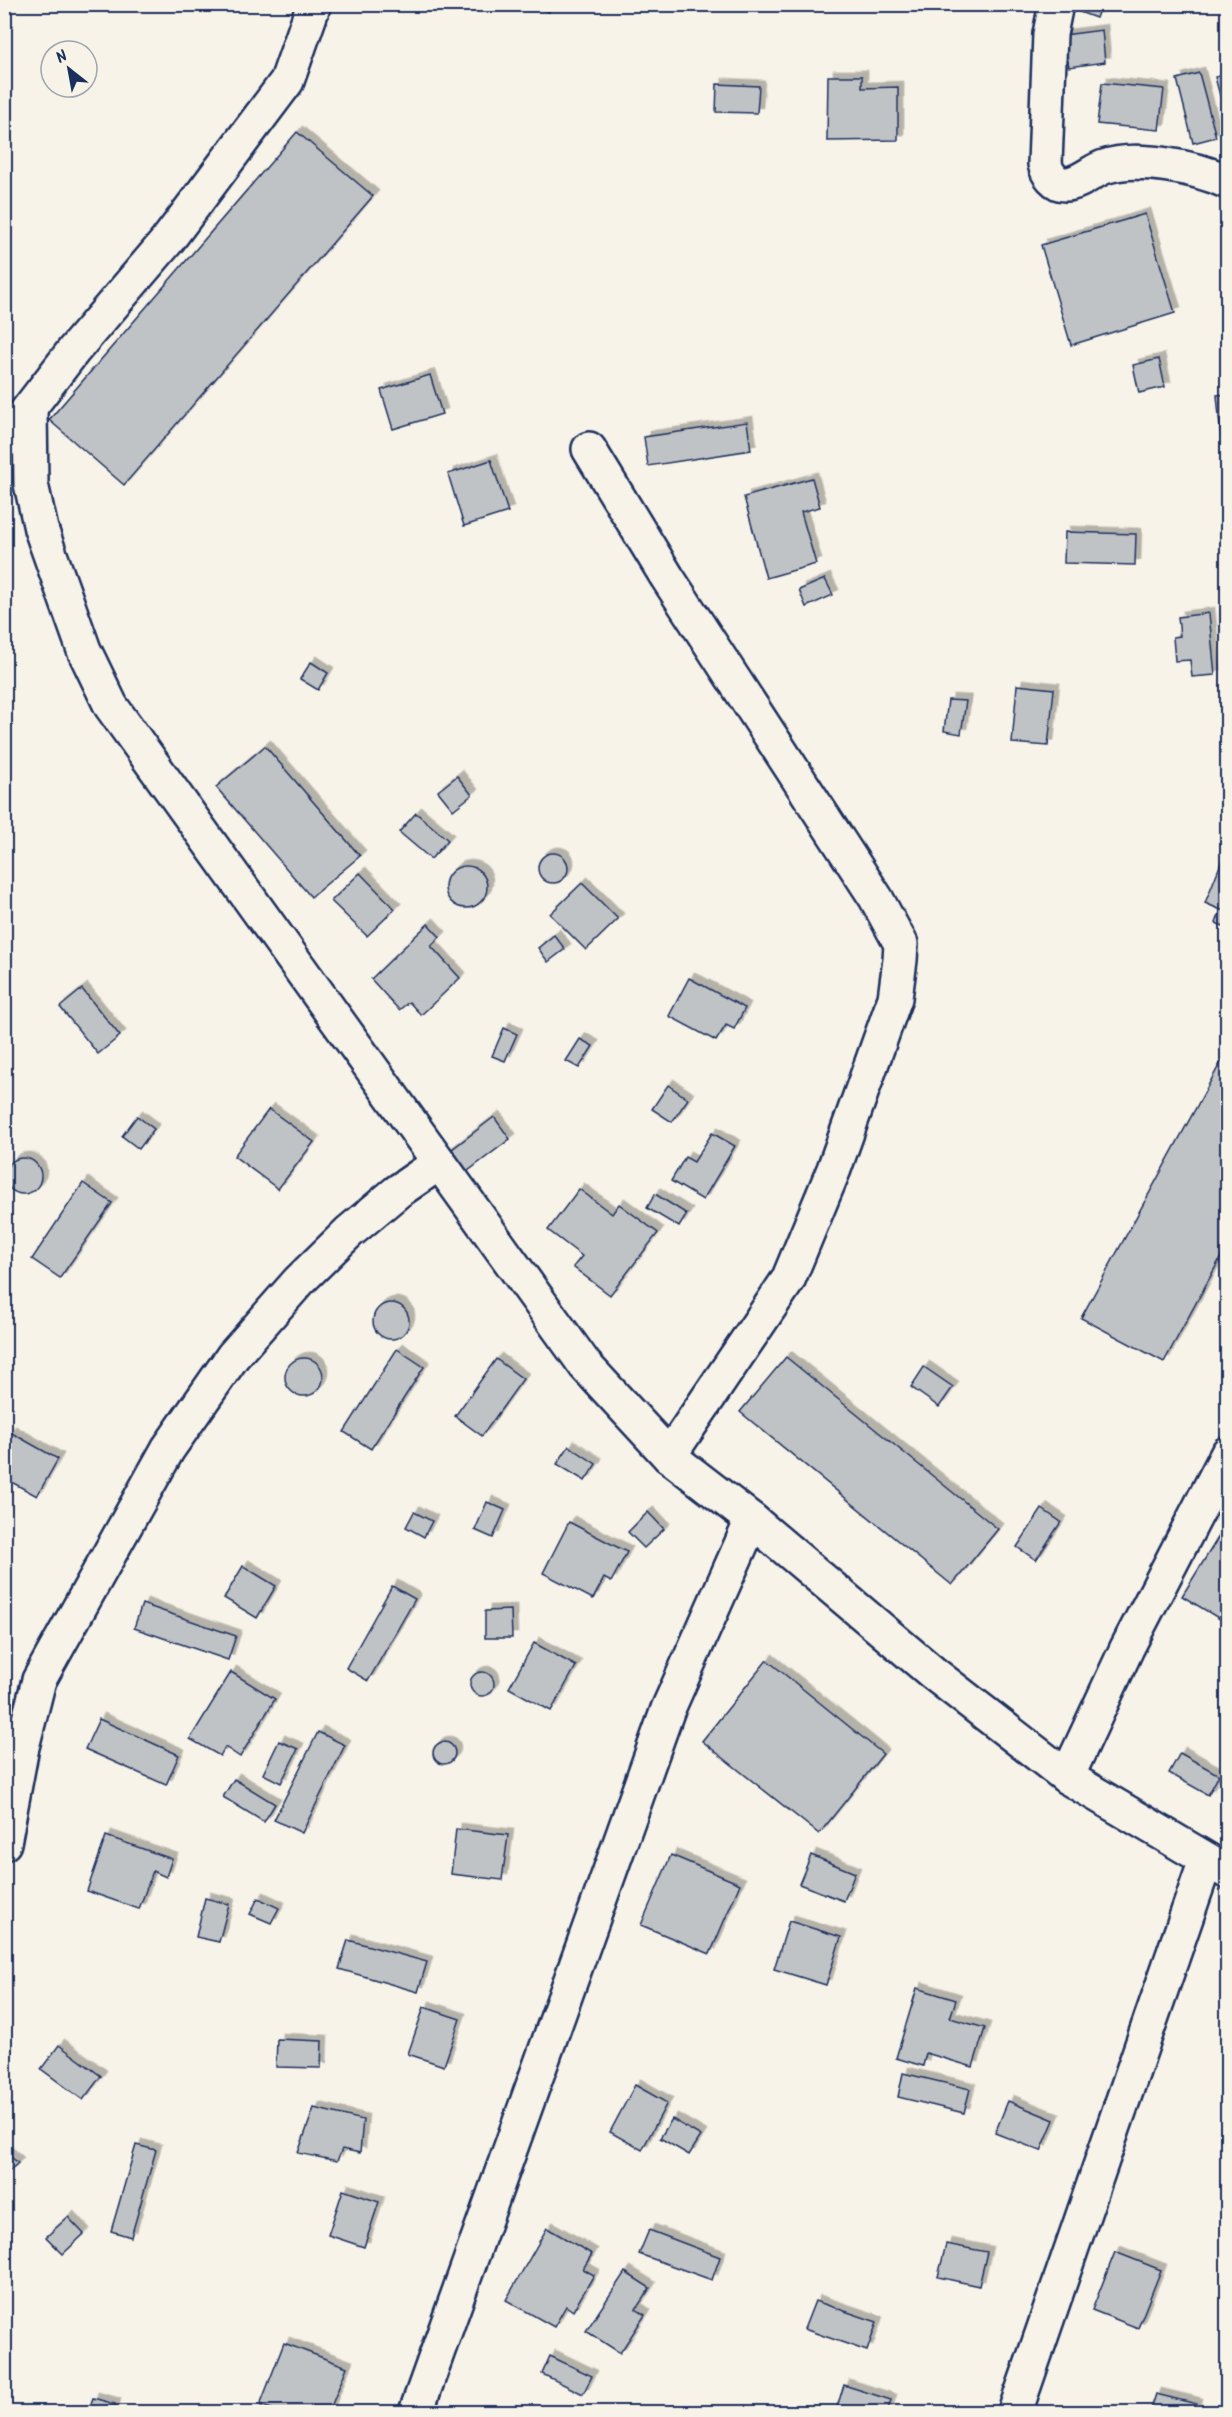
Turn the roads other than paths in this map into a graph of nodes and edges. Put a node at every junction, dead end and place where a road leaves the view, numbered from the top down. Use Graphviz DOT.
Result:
graph roads {
  1 [pos="314,4"];
  2 [pos="1056,4"];
  3 [pos="1227,182"];
  4 [pos="30,410"];
  5 [pos="4,441"];
  6 [pos="589,450"];
  7 [pos="439,1163"];
  8 [pos="1227,1453"];
  9 [pos="669,1456"];
  10 [pos="752,1520"];
  11 [pos="1067,1777"];
  12 [pos="4,1843"];
  13 [pos="1217,1866"];
  14 [pos="416,2412"];
  15 [pos="1015,2412"];
  1 -- 4 [label="street"];
  2 -- 3 [label="street"];
  4 -- 5 [label="street"];
  4 -- 7 [label="street"];
  6 -- 9 [label="street"];
  7 -- 9 [label="street"];
  7 -- 12 [label="street"];
  8 -- 11 [label="street"];
  9 -- 10 [label="street"];
  10 -- 11 [label="street"];
  10 -- 14 [label="street"];
  11 -- 13 [label="street"];
  13 -- 15 [label="street"];
}
